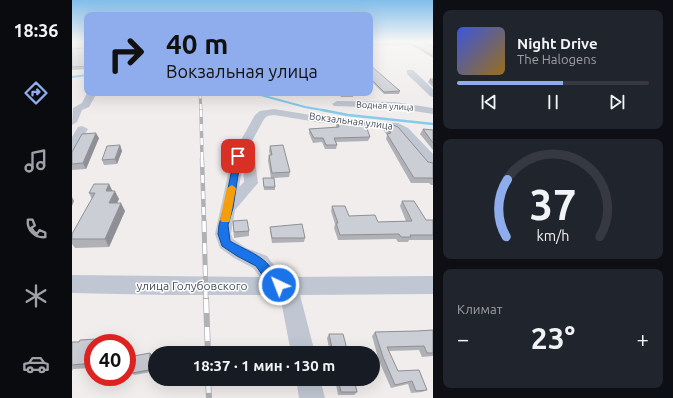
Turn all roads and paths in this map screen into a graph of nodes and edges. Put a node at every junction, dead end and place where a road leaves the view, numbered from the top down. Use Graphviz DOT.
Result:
graph roads {
  1 [pos="410,72"];
  2 [pos="433,94"];
  3 [pos="90,96"];
  4 [pos="374,96"];
  5 [pos="337,104"];
  6 [pos="382,105"];
  7 [pos="75,106"];
  8 [pos="433,111"];
  9 [pos="72,122"];
  10 [pos="82,129"];
  11 [pos="72,147"];
  12 [pos="433,162"];
  13 [pos="72,284"];
  14 [pos="433,284"];
  15 [pos="279,285"];
  16 [pos="301,346"];
  17 [pos="309,386"];
  18 [pos="312,398"];
  1 -- 2 [label="street"];
  3 -- 7 [label="street"];
  4 -- 6 [label="street"];
  5 -- 6 [label="street, Водная улица"];
  6 -- 8 [label="street, Водная улица"];
  7 -- 9 [label="street"];
  10 -- 11 [label="street"];
  12 -- 15 [label="street, Вокзальная улица"];
  13 -- 15 [label="street, улица Голубовского"];
  14 -- 15 [label="street, улица Голубовского"];
  15 -- 16 [label="street"];
  17 -- 18 [label="street"];
}
